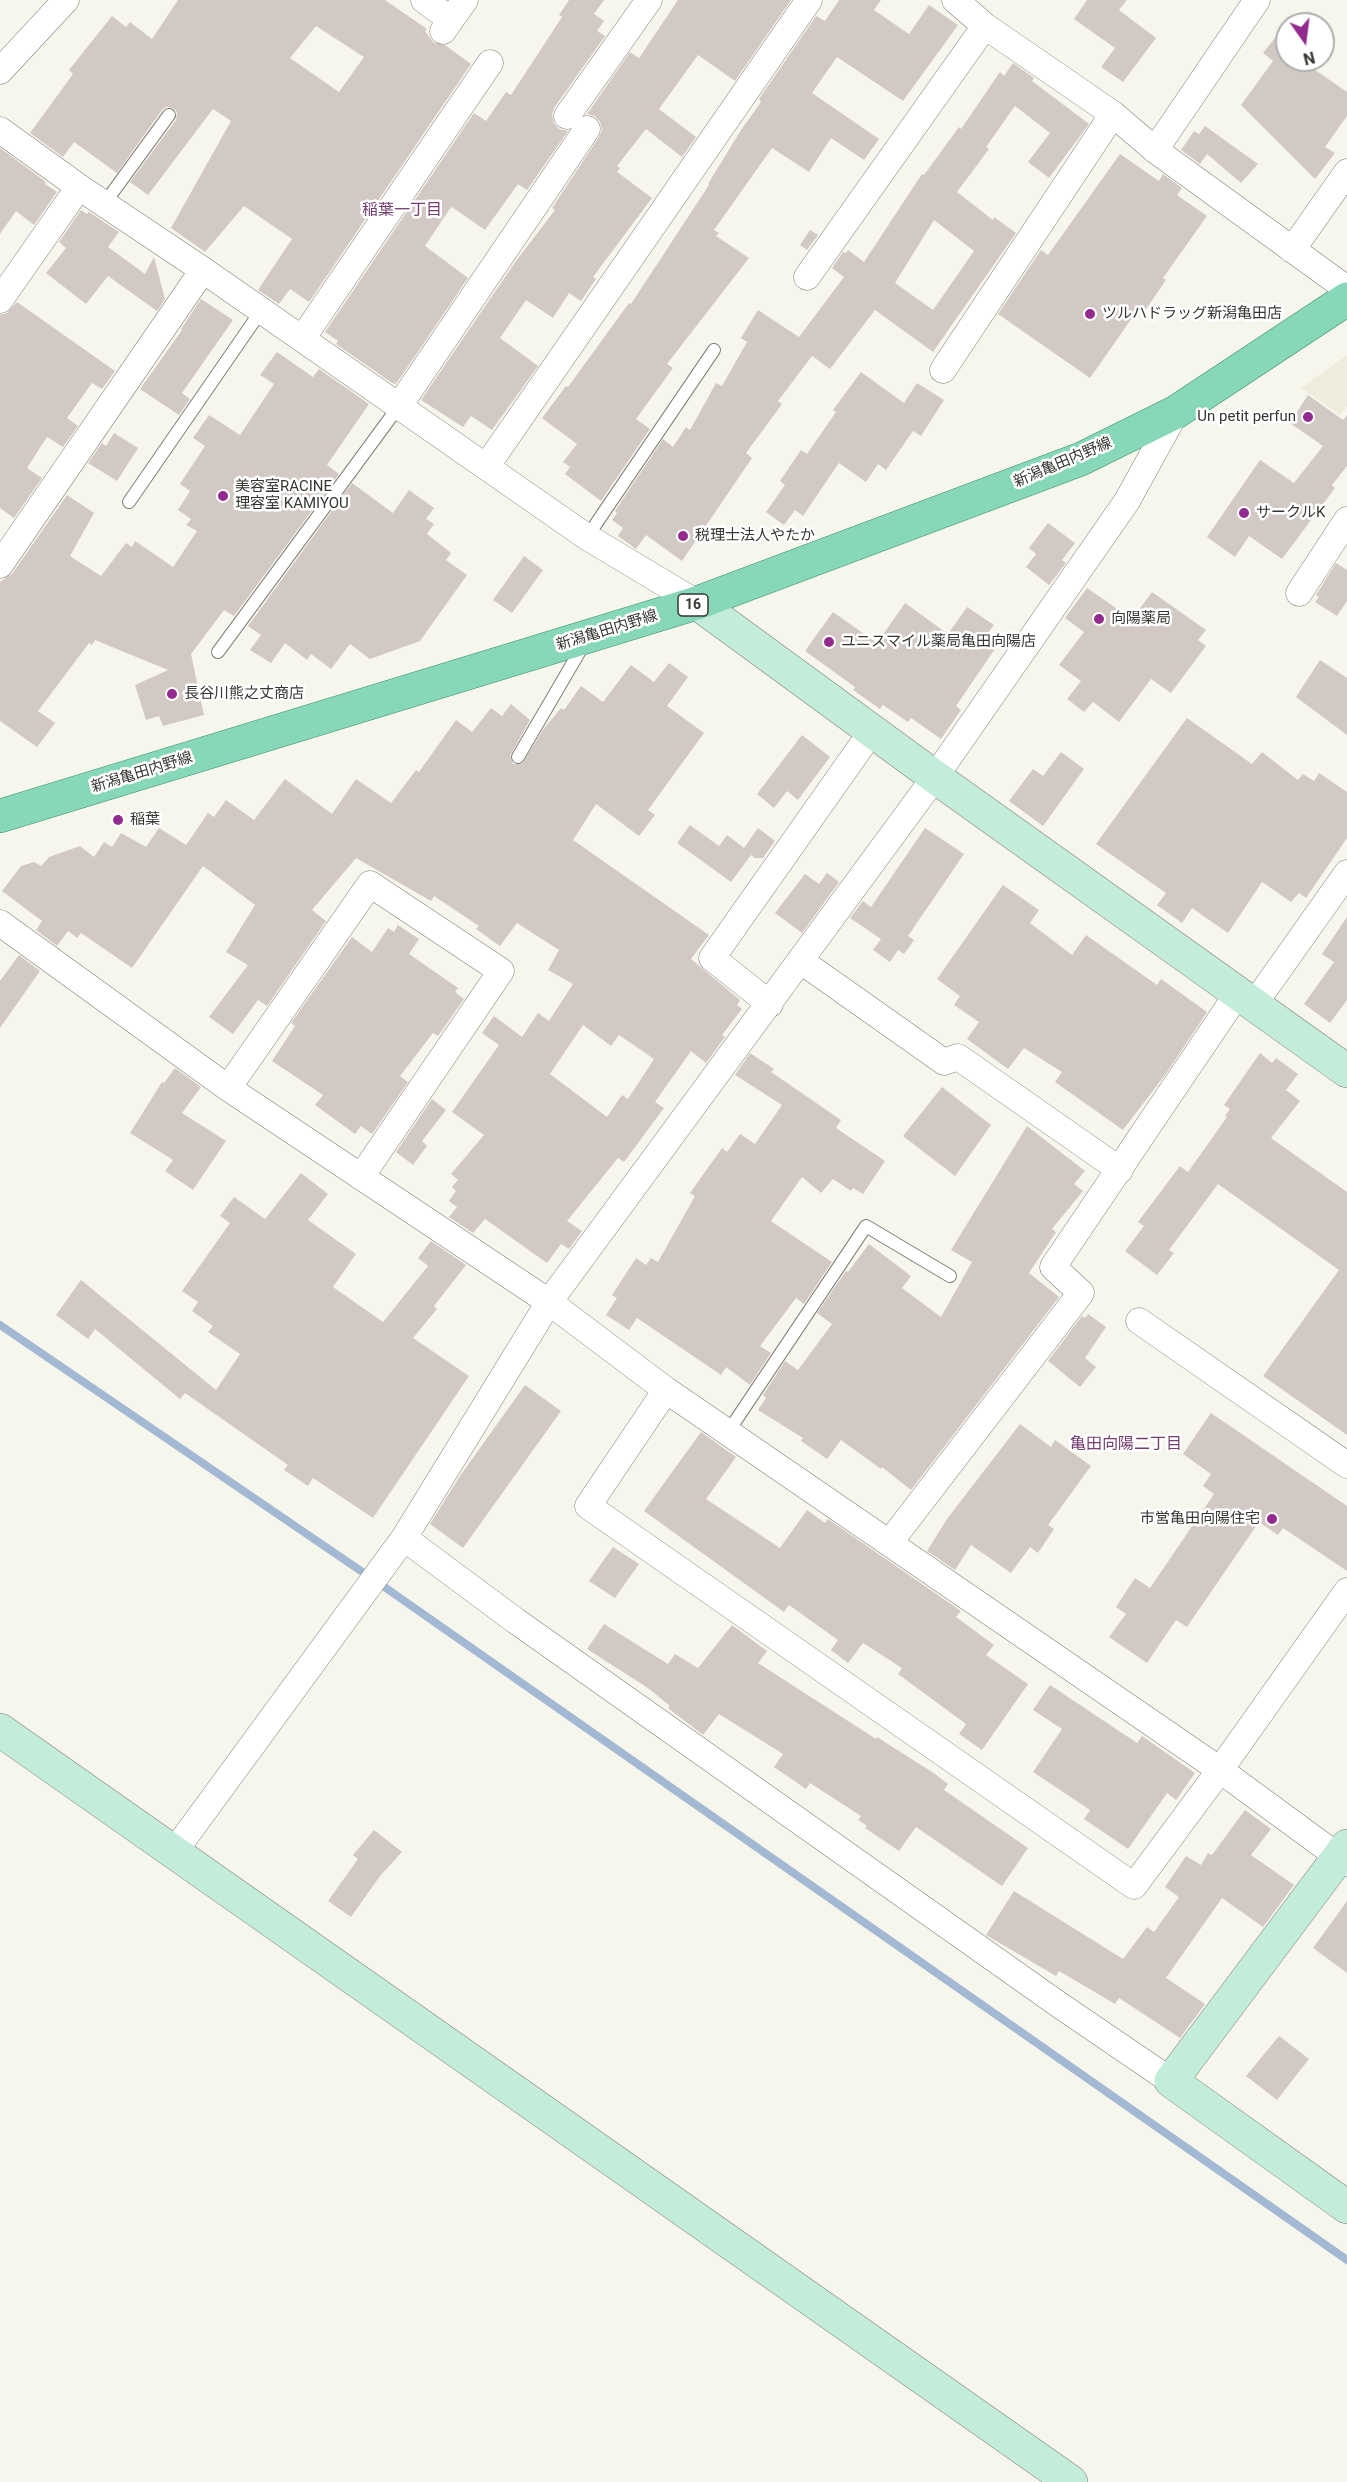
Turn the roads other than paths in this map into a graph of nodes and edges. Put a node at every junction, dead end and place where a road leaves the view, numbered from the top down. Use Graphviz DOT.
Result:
graph roads {
  1 [pos="66,0"];
  2 [pos="424,0"];
  3 [pos="649,0"];
  4 [pos="809,0"];
  5 [pos="955,0"];
  6 [pos="1257,0"];
  7 [pos="453,17"];
  8 [pos="985,26"];
  9 [pos="490,63"];
  10 [pos="0,71"];
  11 [pos="1113,114"];
  12 [pos="169,115"];
  13 [pos="0,130"];
  14 [pos="1155,150"];
  15 [pos="1347,172"];
  16 [pos="79,187"];
  17 [pos="104,204"];
  18 [pos="1292,250"];
  19 [pos="203,270"];
  20 [pos="807,277"];
  21 [pos="1347,289"];
  22 [pos="1347,299"];
  23 [pos="0,300"];
  24 [pos="261,311"];
  25 [pos="302,339"];
  26 [pos="714,350"];
  27 [pos="943,370"];
  28 [pos="399,406"];
  29 [pos="1176,412"];
  30 [pos="486,467"];
  31 [pos="129,502"];
  32 [pos="1347,520"];
  33 [pos="587,537"];
  34 [pos="0,566"];
  35 [pos="1299,593"];
  36 [pos="697,603"];
  37 [pos="589,636"];
  38 [pos="218,652"];
  39 [pos="872,731"];
  40 [pos="518,757"];
  41 [pos="935,777"];
  42 [pos="0,816"];
  43 [pos="1347,873"];
  44 [pos="0,922"];
  45 [pos="801,961"];
  46 [pos="1246,998"];
  47 [pos="770,1004"];
  48 [pos="1347,1071"];
  49 [pos="228,1088"];
  50 [pos="1120,1170"];
  51 [pos="362,1177"];
  52 [pos="950,1276"];
  53 [pos="549,1302"];
  54 [pos="1139,1321"];
  55 [pos="666,1390"];
  56 [pos="728,1432"];
  57 [pos="1347,1465"];
  58 [pos="404,1538"];
  59 [pos="890,1542"];
  60 [pos="1347,1591"];
  61 [pos="0,1730"];
  62 [pos="1220,1770"];
  63 [pos="174,1852"];
  64 [pos="1344,1856"];
  65 [pos="1172,2081"];
  66 [pos="1347,2207"];
  67 [pos="1071,2482"];
  1 -- 10 [label="street"];
  2 -- 7 [label="street"];
  3 -- 28 [label="street"];
  4 -- 30 [label="street"];
  5 -- 8 [label="street"];
  6 -- 14 [label="street"];
  8 -- 11 [label="street"];
  8 -- 20 [label="street"];
  9 -- 25 [label="street"];
  11 -- 14 [label="street"];
  11 -- 27 [label="street"];
  12 -- 17 [label="lane"];
  13 -- 16 [label="street"];
  14 -- 18 [label="street"];
  15 -- 18 [label="street"];
  16 -- 17 [label="street"];
  16 -- 23 [label="street"];
  17 -- 19 [label="street"];
  18 -- 21 [label="street"];
  19 -- 24 [label="street"];
  19 -- 34 [label="street"];
  22 -- 29 [label="main road, 新潟亀田内野線 / 16"];
  24 -- 25 [label="street"];
  24 -- 31 [label="lane"];
  25 -- 28 [label="street"];
  26 -- 33 [label="lane"];
  28 -- 30 [label="street"];
  28 -- 38 [label="lane"];
  29 -- 36 [label="main road, 新潟亀田内野線 / 16"];
  29 -- 41 [label="street"];
  30 -- 33 [label="street"];
  32 -- 35 [label="street"];
  33 -- 36 [label="street"];
  36 -- 37 [label="main road, 新潟亀田内野線 / 16"];
  36 -- 39 [label="street"];
  37 -- 40 [label="lane"];
  37 -- 42 [label="main road, 新潟亀田内野線 / 16"];
  39 -- 41 [label="street"];
  39 -- 47 [label="street"];
  41 -- 45 [label="street"];
  41 -- 46 [label="street"];
  43 -- 46 [label="street"];
  44 -- 49 [label="street"];
  45 -- 47 [label="street"];
  45 -- 50 [label="street"];
  46 -- 48 [label="street"];
  46 -- 50 [label="street"];
  47 -- 53 [label="street"];
  49 -- 51 [label="street"];
  49 -- 51 [label="street"];
  50 -- 59 [label="street"];
  51 -- 53 [label="street"];
  52 -- 56 [label="lane"];
  53 -- 55 [label="street"];
  53 -- 58 [label="street"];
  54 -- 57 [label="street"];
  55 -- 56 [label="street"];
  55 -- 62 [label="street"];
  56 -- 59 [label="street"];
  58 -- 63 [label="street"];
  58 -- 65 [label="street"];
  59 -- 62 [label="street"];
  60 -- 62 [label="street"];
  61 -- 63 [label="street"];
  62 -- 64 [label="street"];
  63 -- 67 [label="street"];
  64 -- 65 [label="street"];
  65 -- 66 [label="street"];
}
